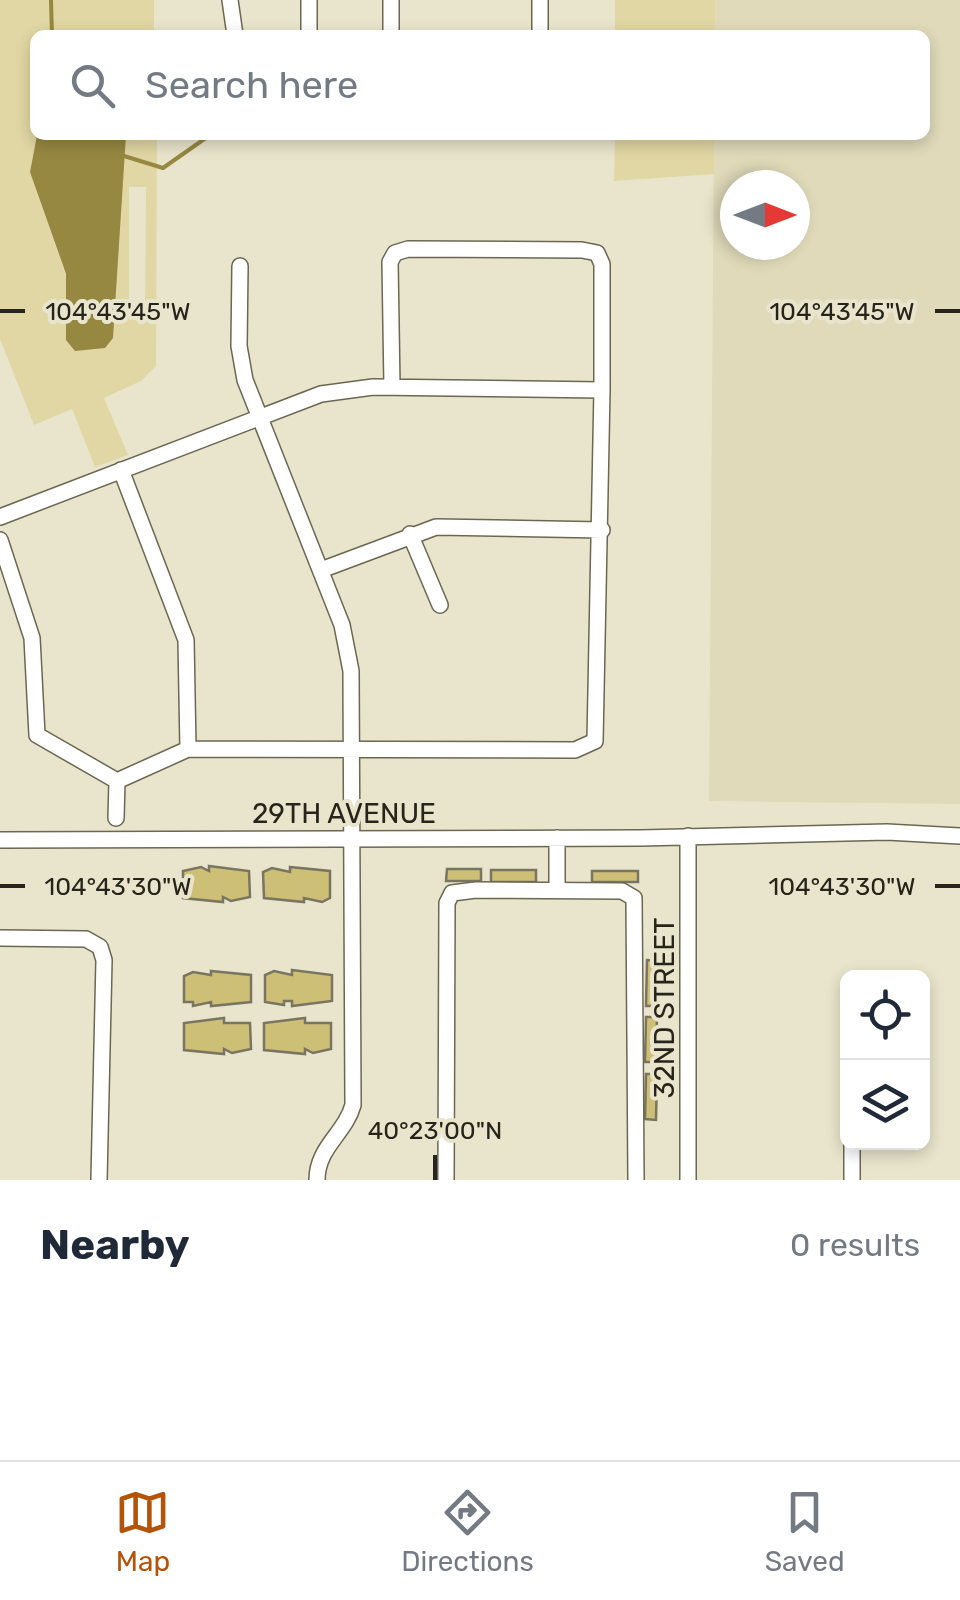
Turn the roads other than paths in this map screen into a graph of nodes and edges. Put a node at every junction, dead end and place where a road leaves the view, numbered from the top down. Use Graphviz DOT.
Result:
graph roads {
  1 [pos="230,0"];
  2 [pos="310,0"];
  3 [pos="391,0"];
  4 [pos="540,0"];
  5 [pos="234,30"];
  6 [pos="309,30"];
  7 [pos="392,30"];
  8 [pos="540,30"];
  9 [pos="240,266"];
  10 [pos="392,387"];
  11 [pos="602,390"];
  12 [pos="260,415"];
  13 [pos="121,470"];
  14 [pos="0,517"];
  15 [pos="602,530"];
  16 [pos="410,534"];
  17 [pos="0,540"];
  18 [pos="321,570"];
  19 [pos="440,605"];
  20 [pos="188,749"];
  21 [pos="353,749"];
  22 [pos="117,781"];
  23 [pos="116,818"];
  24 [pos="688,836"];
  25 [pos="960,836"];
  26 [pos="354,838"];
  27 [pos="557,838"];
  28 [pos="0,840"];
  29 [pos="557,890"];
  30 [pos="0,938"];
  31 [pos="852,1150"];
  32 [pos="99,1180"];
  33 [pos="317,1180"];
  34 [pos="446,1180"];
  35 [pos="636,1180"];
  36 [pos="688,1180"];
  37 [pos="852,1180"];
  1 -- 5 [label="street"];
  2 -- 6 [label="street"];
  3 -- 7 [label="street"];
  4 -- 8 [label="street"];
  9 -- 12 [label="street"];
  10 -- 11 [label="street"];
  10 -- 11 [label="street"];
  10 -- 12 [label="street"];
  11 -- 15 [label="street"];
  12 -- 13 [label="street"];
  12 -- 18 [label="street"];
  13 -- 14 [label="street"];
  13 -- 20 [label="street"];
  15 -- 16 [label="street"];
  15 -- 21 [label="street"];
  16 -- 18 [label="street"];
  16 -- 19 [label="street"];
  17 -- 22 [label="street"];
  18 -- 21 [label="street"];
  20 -- 21 [label="street"];
  20 -- 22 [label="street"];
  21 -- 26 [label="street"];
  22 -- 23 [label="street"];
  24 -- 25 [label="street, 29TH AVENUE"];
  24 -- 27 [label="street, 29TH AVENUE"];
  24 -- 36 [label="street, 32ND STREET"];
  26 -- 27 [label="street, 29TH AVENUE"];
  26 -- 28 [label="street, 29TH AVENUE"];
  26 -- 33 [label="street"];
  27 -- 29 [label="street"];
  29 -- 34 [label="street"];
  29 -- 35 [label="street"];
  30 -- 32 [label="street"];
  31 -- 37 [label="street"];
}
